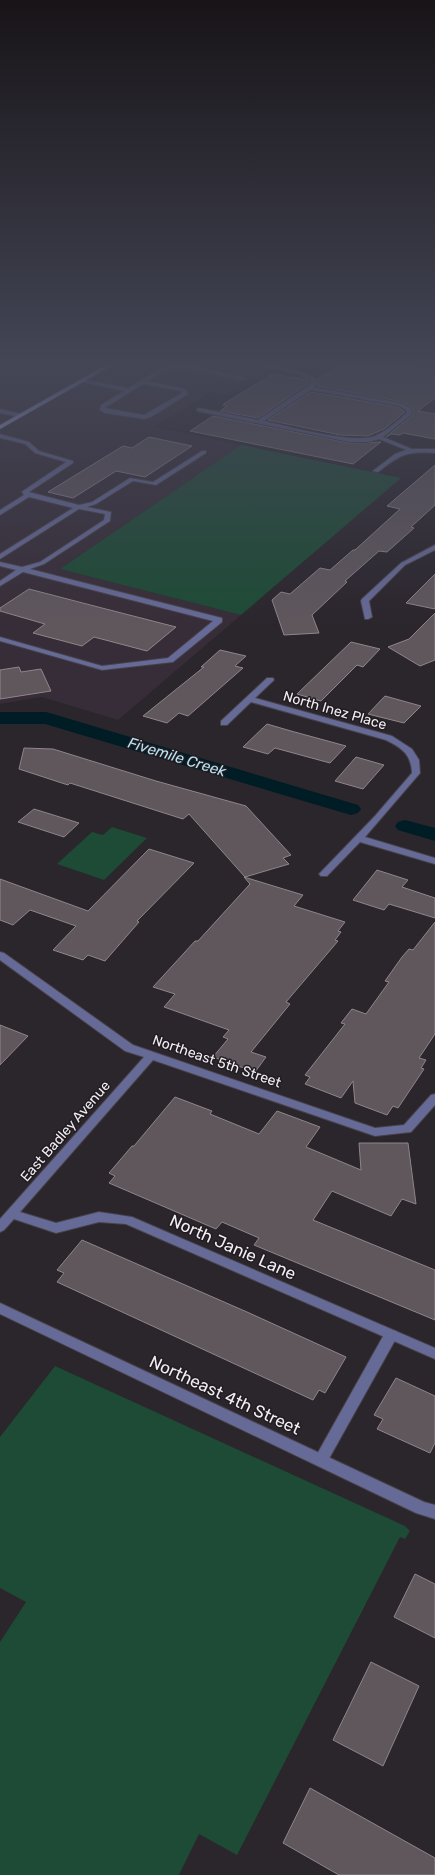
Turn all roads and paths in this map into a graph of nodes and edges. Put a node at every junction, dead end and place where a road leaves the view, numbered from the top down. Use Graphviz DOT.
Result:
graph roads {
  1 [pos="36,452"];
  2 [pos="204,452"];
  3 [pos="407,452"];
  4 [pos="376,471"];
  5 [pos="28,495"];
  6 [pos="78,507"];
  7 [pos="0,512"];
  8 [pos="435,547"];
  9 [pos="0,557"];
  10 [pos="0,564"];
  11 [pos="21,570"];
  12 [pos="0,584"];
  13 [pos="368,617"];
  14 [pos="0,639"];
  15 [pos="270,680"];
  16 [pos="250,699"];
  17 [pos="224,723"];
  18 [pos="357,838"];
  19 [pos="435,861"];
  20 [pos="324,874"];
  21 [pos="0,955"];
  22 [pos="152,1055"];
  23 [pos="435,1098"];
  24 [pos="12,1214"];
  25 [pos="0,1228"];
  26 [pos="0,1308"];
  27 [pos="391,1335"];
  28 [pos="435,1354"];
  29 [pos="321,1460"];
  30 [pos="435,1512"];
  1 -- 5 [label="street"];
  2 -- 6 [label="street"];
  3 -- 4 [label="street"];
  5 -- 6 [label="street"];
  5 -- 7 [label="street"];
  6 -- 9 [label="street"];
  6 -- 11 [label="street"];
  8 -- 13 [label="street"];
  10 -- 11 [label="street"];
  11 -- 12 [label="street"];
  11 -- 14 [label="street"];
  15 -- 16 [label="street, North Inez Place"];
  16 -- 17 [label="street, North Inez Place"];
  16 -- 18 [label="street, North Inez Place"];
  18 -- 19 [label="street"];
  18 -- 20 [label="street"];
  21 -- 22 [label="street, Northeast 5th Street"];
  22 -- 23 [label="street, Northeast 5th Street"];
  22 -- 24 [label="street, East Badley Avenue"];
  24 -- 25 [label="street, East Badley Avenue"];
  24 -- 27 [label="street, North Janie Lane"];
  26 -- 29 [label="street, Northeast 4th Street"];
  27 -- 28 [label="street, North Janie Lane"];
  27 -- 29 [label="street"];
  29 -- 30 [label="street, Northeast 4th Street"];
}
